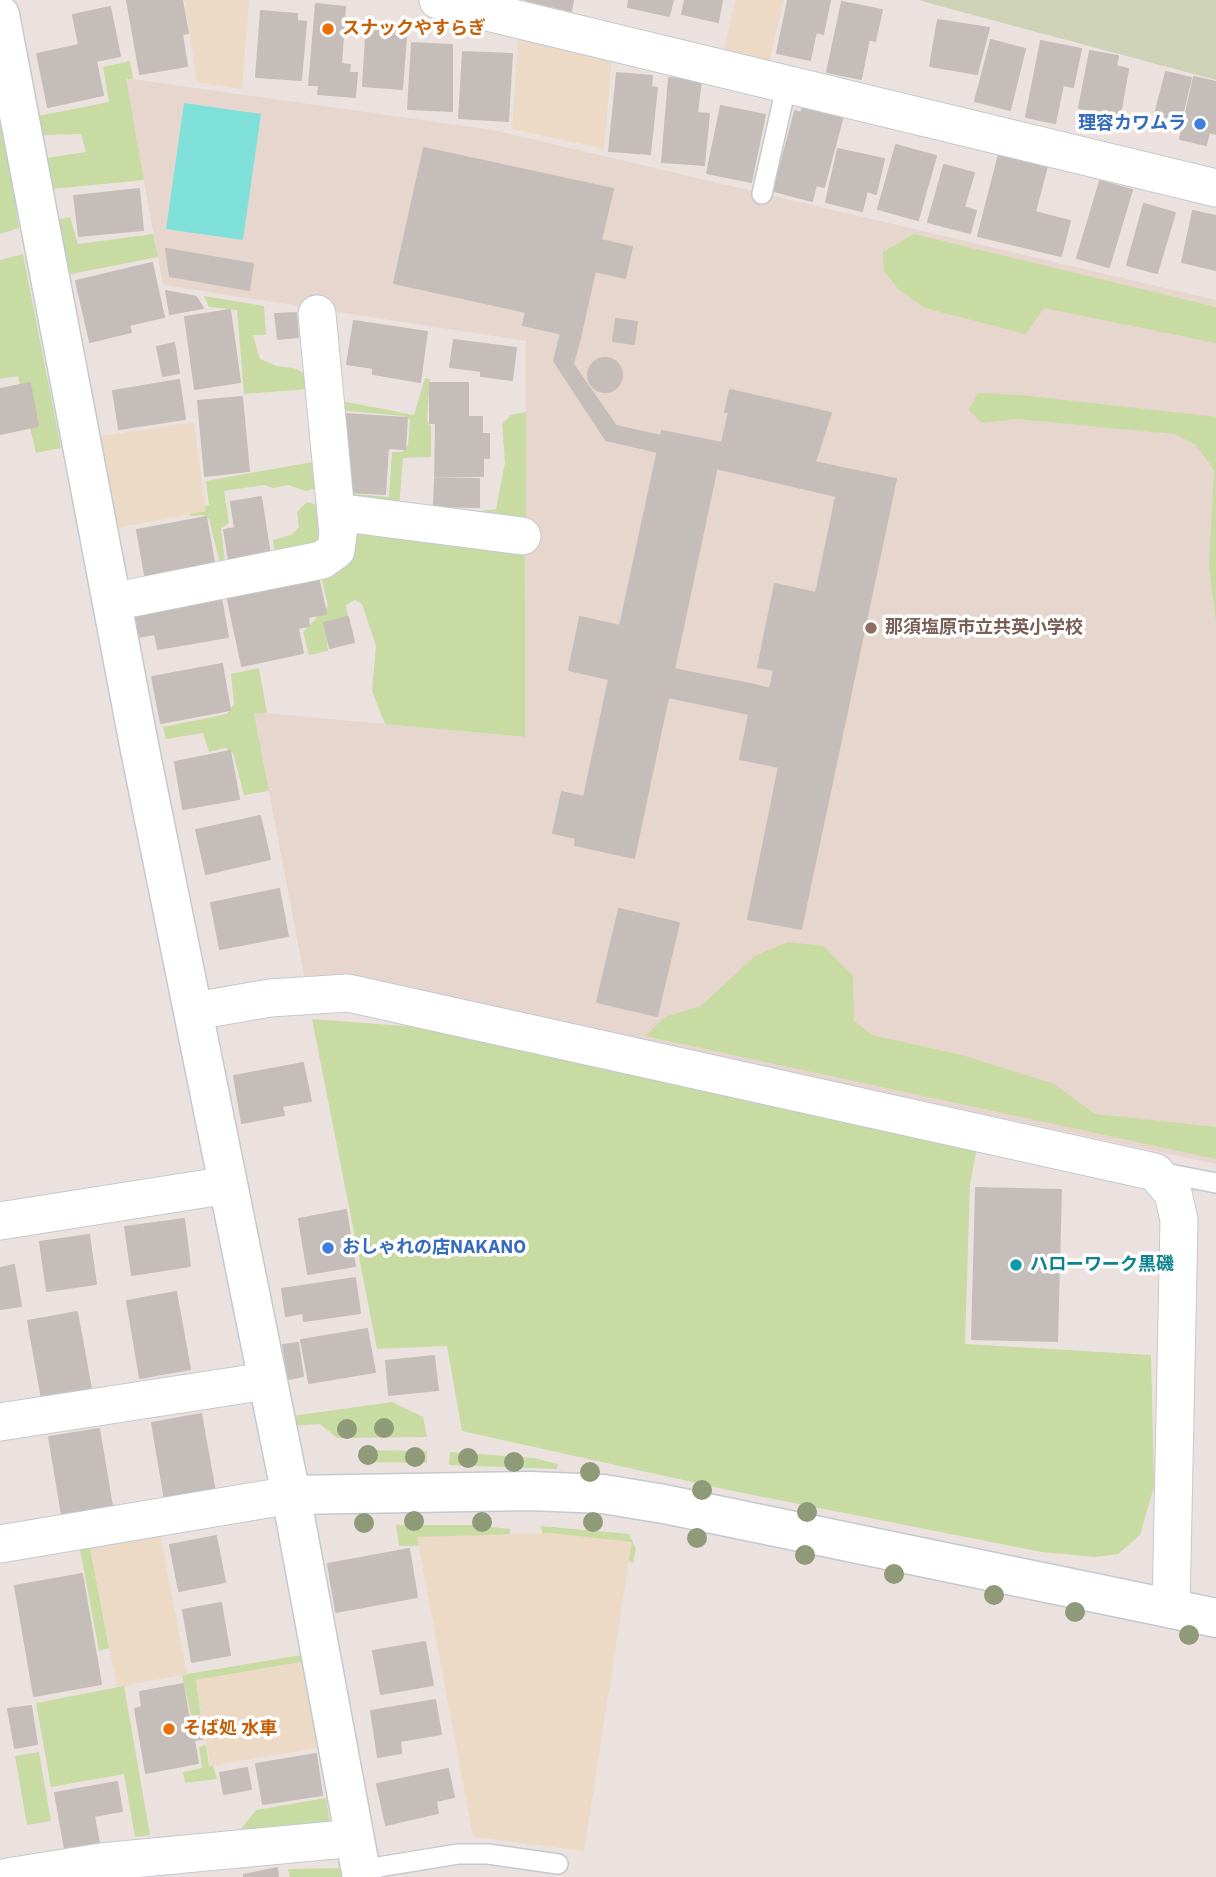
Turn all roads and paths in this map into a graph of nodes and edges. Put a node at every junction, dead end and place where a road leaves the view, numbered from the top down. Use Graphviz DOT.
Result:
graph roads {
  1 [pos="438,0"];
  2 [pos="0,15"];
  3 [pos="786,87"];
  4 [pos="1216,188"];
  5 [pos="761,194"];
  6 [pos="317,314"];
  7 [pos="336,512"];
  8 [pos="522,536"];
  9 [pos="112,602"];
  10 [pos="195,1011"];
  11 [pos="1155,1172"];
  12 [pos="1216,1183"];
  13 [pos="228,1185"];
  14 [pos="0,1221"];
  15 [pos="266,1381"];
  16 [pos="0,1422"];
  17 [pos="291,1495"];
  18 [pos="0,1544"];
  19 [pos="1171,1609"];
  20 [pos="1216,1618"];
  21 [pos="359,1862"];
  22 [pos="558,1864"];
  23 [pos="8,1877"];
  1 -- 3 [label="street"];
  2 -- 9 [label="street"];
  3 -- 4 [label="street"];
  3 -- 5 [label="lane"];
  6 -- 7 [label="street"];
  7 -- 8 [label="street"];
  7 -- 9 [label="street"];
  9 -- 10 [label="street"];
  10 -- 11 [label="street"];
  10 -- 13 [label="street"];
  11 -- 12 [label="lane"];
  11 -- 19 [label="street"];
  13 -- 14 [label="street"];
  13 -- 15 [label="street"];
  15 -- 16 [label="street"];
  15 -- 17 [label="street"];
  17 -- 18 [label="street"];
  17 -- 19 [label="street"];
  17 -- 21 [label="street"];
  19 -- 20 [label="street"];
  21 -- 22 [label="lane"];
  21 -- 23 [label="street"];
}
